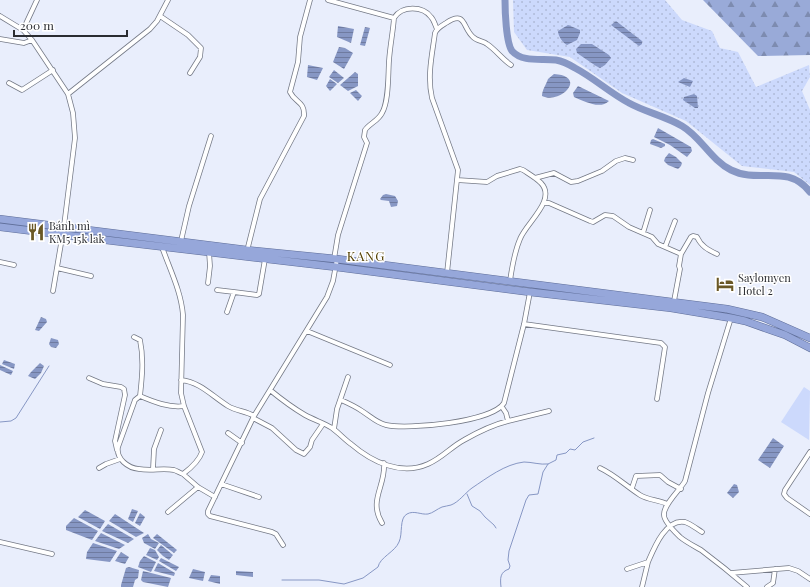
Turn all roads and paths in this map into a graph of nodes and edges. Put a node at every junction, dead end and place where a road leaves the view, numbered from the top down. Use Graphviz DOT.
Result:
graph roads {
  1 [pos="37,0"];
  2 [pos="168,0"];
  3 [pos="310,0"];
  4 [pos="328,0"];
  5 [pos="0,16"];
  6 [pos="160,16"];
  7 [pos="394,18"];
  8 [pos="437,29"];
  9 [pos="23,30"];
  10 [pos="0,39"];
  11 [pos="32,40"];
  12 [pos="511,65"];
  13 [pos="53,70"];
  14 [pos="190,73"];
  15 [pos="9,83"];
  16 [pos="68,94"];
  17 [pos="211,136"];
  18 [pos="633,160"];
  19 [pos="535,178"];
  20 [pos="457,180"];
  21 [pos="544,203"];
  22 [pos="650,210"];
  23 [pos="0,219"];
  24 [pos="675,221"];
  25 [pos="0,226"];
  26 [pos="63,230"];
  27 [pos="643,233"];
  28 [pos="181,241"];
  29 [pos="162,247"];
  30 [pos="665,247"];
  31 [pos="209,252"];
  32 [pos="246,253"];
  33 [pos="681,254"];
  34 [pos="717,254"];
  35 [pos="265,259"];
  36 [pos="0,262"];
  37 [pos="336,262"];
  38 [pos="14,265"];
  39 [pos="57,268"];
  40 [pos="91,276"];
  41 [pos="447,277"];
  42 [pos="510,281"];
  43 [pos="208,283"];
  44 [pos="216,290"];
  45 [pos="53,291"];
  46 [pos="234,292"];
  47 [pos="530,292"];
  48 [pos="630,300"];
  49 [pos="674,302"];
  50 [pos="734,310"];
  51 [pos="227,312"];
  52 [pos="731,318"];
  53 [pos="524,324"];
  54 [pos="307,331"];
  55 [pos="134,337"];
  56 [pos="810,338"];
  57 [pos="810,348"];
  58 [pos="390,365"];
  59 [pos="348,377"];
  60 [pos="89,378"];
  61 [pos="181,380"];
  62 [pos="270,390"];
  63 [pos="140,396"];
  64 [pos="657,399"];
  65 [pos="341,400"];
  66 [pos="184,406"];
  67 [pos="502,407"];
  68 [pos="549,411"];
  69 [pos="254,417"];
  70 [pos="508,421"];
  71 [pos="324,424"];
  72 [pos="334,429"];
  73 [pos="161,430"];
  74 [pos="228,433"];
  75 [pos="242,443"];
  76 [pos="118,452"];
  77 [pos="810,452"];
  78 [pos="120,460"];
  79 [pos="384,463"];
  80 [pos="100,468"];
  81 [pos="600,468"];
  82 [pos="153,469"];
  83 [pos="183,474"];
  84 [pos="221,484"];
  85 [pos="198,487"];
  86 [pos="632,488"];
  87 [pos="681,489"];
  88 [pos="215,497"];
  89 [pos="259,497"];
  90 [pos="667,504"];
  91 [pos="168,512"];
  92 [pos="810,514"];
  93 [pos="382,522"];
  94 [pos="670,525"];
  95 [pos="702,532"];
  96 [pos="0,542"];
  97 [pos="283,545"];
  98 [pos="52,554"];
  99 [pos="648,562"];
  100 [pos="627,569"];
  101 [pos="775,570"];
  102 [pos="731,573"];
  103 [pos="810,579"];
  104 [pos="642,587"];
  105 [pos="747,587"];
  106 [pos="767,587"];
  1 -- 9 [label="street"];
  2 -- 6 [label="street"];
  3 -- 32 [label="street"];
  4 -- 7 [label="street"];
  5 -- 9 [label="street"];
  6 -- 14 [label="street"];
  6 -- 16 [label="street"];
  7 -- 8 [label="street"];
  7 -- 37 [label="street"];
  8 -- 12 [label="street"];
  8 -- 20 [label="street"];
  9 -- 11 [label="street"];
  10 -- 11 [label="street"];
  11 -- 13 [label="street"];
  13 -- 15 [label="street"];
  13 -- 16 [label="street"];
  16 -- 26 [label="street"];
  17 -- 28 [label="street"];
  18 -- 19 [label="street"];
  19 -- 20 [label="street"];
  19 -- 21 [label="street"];
  20 -- 41 [label="street"];
  21 -- 27 [label="street"];
  21 -- 42 [label="street"];
  22 -- 27 [label="street"];
  23 -- 26 [label="highway"];
  24 -- 30 [label="street"];
  25 -- 26 [label="highway"];
  26 -- 28 [label="highway"];
  26 -- 29 [label="highway"];
  26 -- 39 [label="street"];
  27 -- 30 [label="street"];
  28 -- 32 [label="highway"];
  29 -- 31 [label="highway"];
  29 -- 61 [label="street"];
  30 -- 33 [label="street"];
  31 -- 32 [label="highway"];
  31 -- 43 [label="street"];
  32 -- 35 [label="highway"];
  32 -- 37 [label="highway"];
  33 -- 34 [label="street"];
  33 -- 49 [label="street"];
  35 -- 37 [label="highway"];
  35 -- 46 [label="street"];
  36 -- 38 [label="street"];
  37 -- 41 [label="highway"];
  37 -- 54 [label="street"];
  39 -- 40 [label="street"];
  39 -- 45 [label="street"];
  41 -- 42 [label="highway"];
  41 -- 47 [label="highway"];
  42 -- 48 [label="highway"];
  44 -- 46 [label="street"];
  46 -- 51 [label="street"];
  47 -- 48 [label="highway"];
  47 -- 53 [label="street"];
  48 -- 49 [label="highway"];
  48 -- 52 [label="highway"];
  49 -- 50 [label="highway"];
  50 -- 52 [label="street"];
  50 -- 56 [label="highway"];
  52 -- 57 [label="highway"];
  52 -- 87 [label="street"];
  53 -- 64 [label="street"];
  53 -- 67 [label="street"];
  54 -- 58 [label="street"];
  54 -- 62 [label="street"];
  55 -- 63 [label="street"];
  59 -- 65 [label="street"];
  60 -- 76 [label="street"];
  61 -- 66 [label="street"];
  61 -- 69 [label="street"];
  62 -- 69 [label="street"];
  62 -- 71 [label="street"];
  63 -- 66 [label="street"];
  63 -- 76 [label="street"];
  65 -- 67 [label="street"];
  65 -- 72 [label="street"];
  66 -- 83 [label="street"];
  67 -- 70 [label="street"];
  68 -- 70 [label="street"];
  69 -- 71 [label="street"];
  69 -- 75 [label="street"];
  70 -- 79 [label="street"];
  71 -- 72 [label="street"];
  72 -- 79 [label="street"];
  73 -- 82 [label="street"];
  74 -- 75 [label="street"];
  75 -- 84 [label="street"];
  76 -- 78 [label="street"];
  77 -- 92 [label="street"];
  78 -- 80 [label="street"];
  78 -- 82 [label="street"];
  79 -- 93 [label="street"];
  81 -- 86 [label="street"];
  82 -- 83 [label="street"];
  83 -- 85 [label="street"];
  84 -- 88 [label="street"];
  84 -- 89 [label="street"];
  85 -- 88 [label="street"];
  85 -- 91 [label="street"];
  86 -- 87 [label="street"];
  86 -- 90 [label="street"];
  87 -- 90 [label="street"];
  88 -- 97 [label="street"];
  90 -- 94 [label="street"];
  94 -- 95 [label="street"];
  94 -- 99 [label="street"];
  94 -- 102 [label="street"];
  96 -- 98 [label="street"];
  99 -- 100 [label="street"];
  99 -- 104 [label="street"];
  101 -- 102 [label="street"];
  101 -- 103 [label="street"];
  101 -- 106 [label="street"];
  102 -- 105 [label="street"];
}
